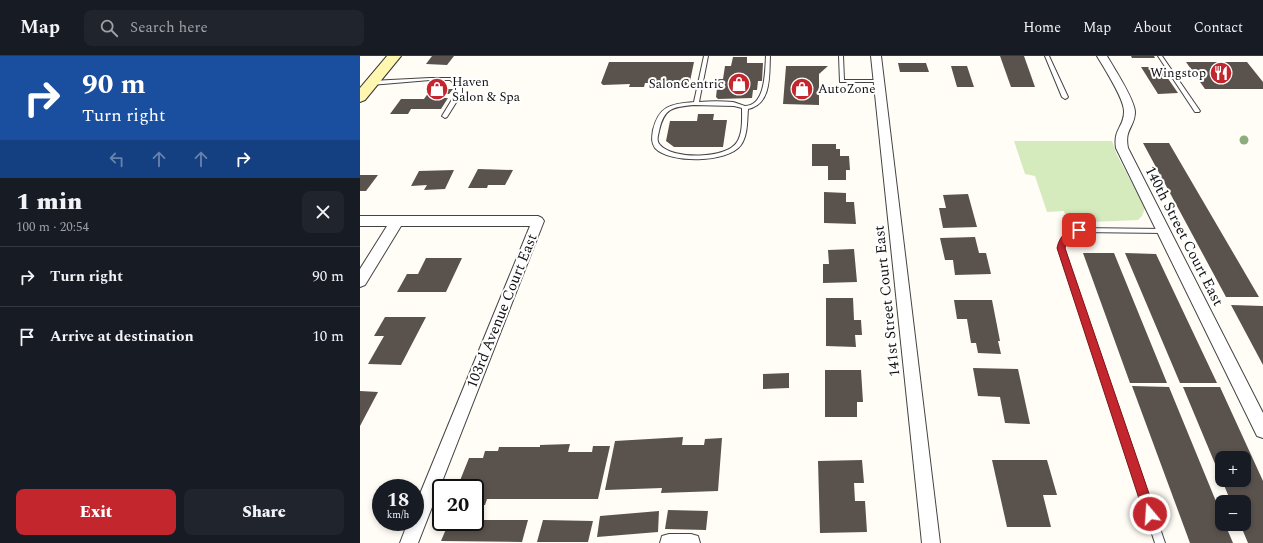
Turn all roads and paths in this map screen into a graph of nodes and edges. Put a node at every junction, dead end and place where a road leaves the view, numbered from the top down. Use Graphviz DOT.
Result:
graph roads {
  1 [pos="394,56"];
  2 [pos="706,56"];
  3 [pos="768,56"];
  4 [pos="840,56"];
  5 [pos="876,56"];
  6 [pos="1047,56"];
  7 [pos="1102,56"];
  8 [pos="1160,56"];
  9 [pos="879,81"];
  10 [pos="371,83"];
  11 [pos="360,97"];
  12 [pos="1065,97"];
  13 [pos="696,104"];
  14 [pos="745,108"];
  15 [pos="1197,111"];
  16 [pos="445,116"];
  17 [pos="360,221"];
  18 [pos="397,221"];
  19 [pos="1164,231"];
  20 [pos="360,281"];
  21 [pos="1263,430"];
  22 [pos="409,543"];
  23 [pos="669,543"];
  24 [pos="691,543"];
  25 [pos="931,543"];
  26 [pos="1160,543"];
  1 -- 10 [label="street"];
  2 -- 13 [label="lane"];
  3 -- 14 [label="lane"];
  4 -- 9 [label="lane"];
  5 -- 9 [label="street, 141st Street Court East"];
  6 -- 12 [label="lane"];
  7 -- 19 [label="street, 140th Street Court East"];
  8 -- 15 [label="lane"];
  9 -- 25 [label="street, 141st Street Court East"];
  10 -- 11 [label="street"];
  10 -- 16 [label="lane"];
  13 -- 14 [label="lane"];
  13 -- 14 [label="lane"];
  17 -- 18 [label="street, 103rd Avenue Court East"];
  18 -- 20 [label="street"];
  18 -- 22 [label="street, 103rd Avenue Court East"];
  19 -- 21 [label="street, 140th Street Court East"];
  19 -- 26 [label="lane"];
  23 -- 24 [label="street"];
}
